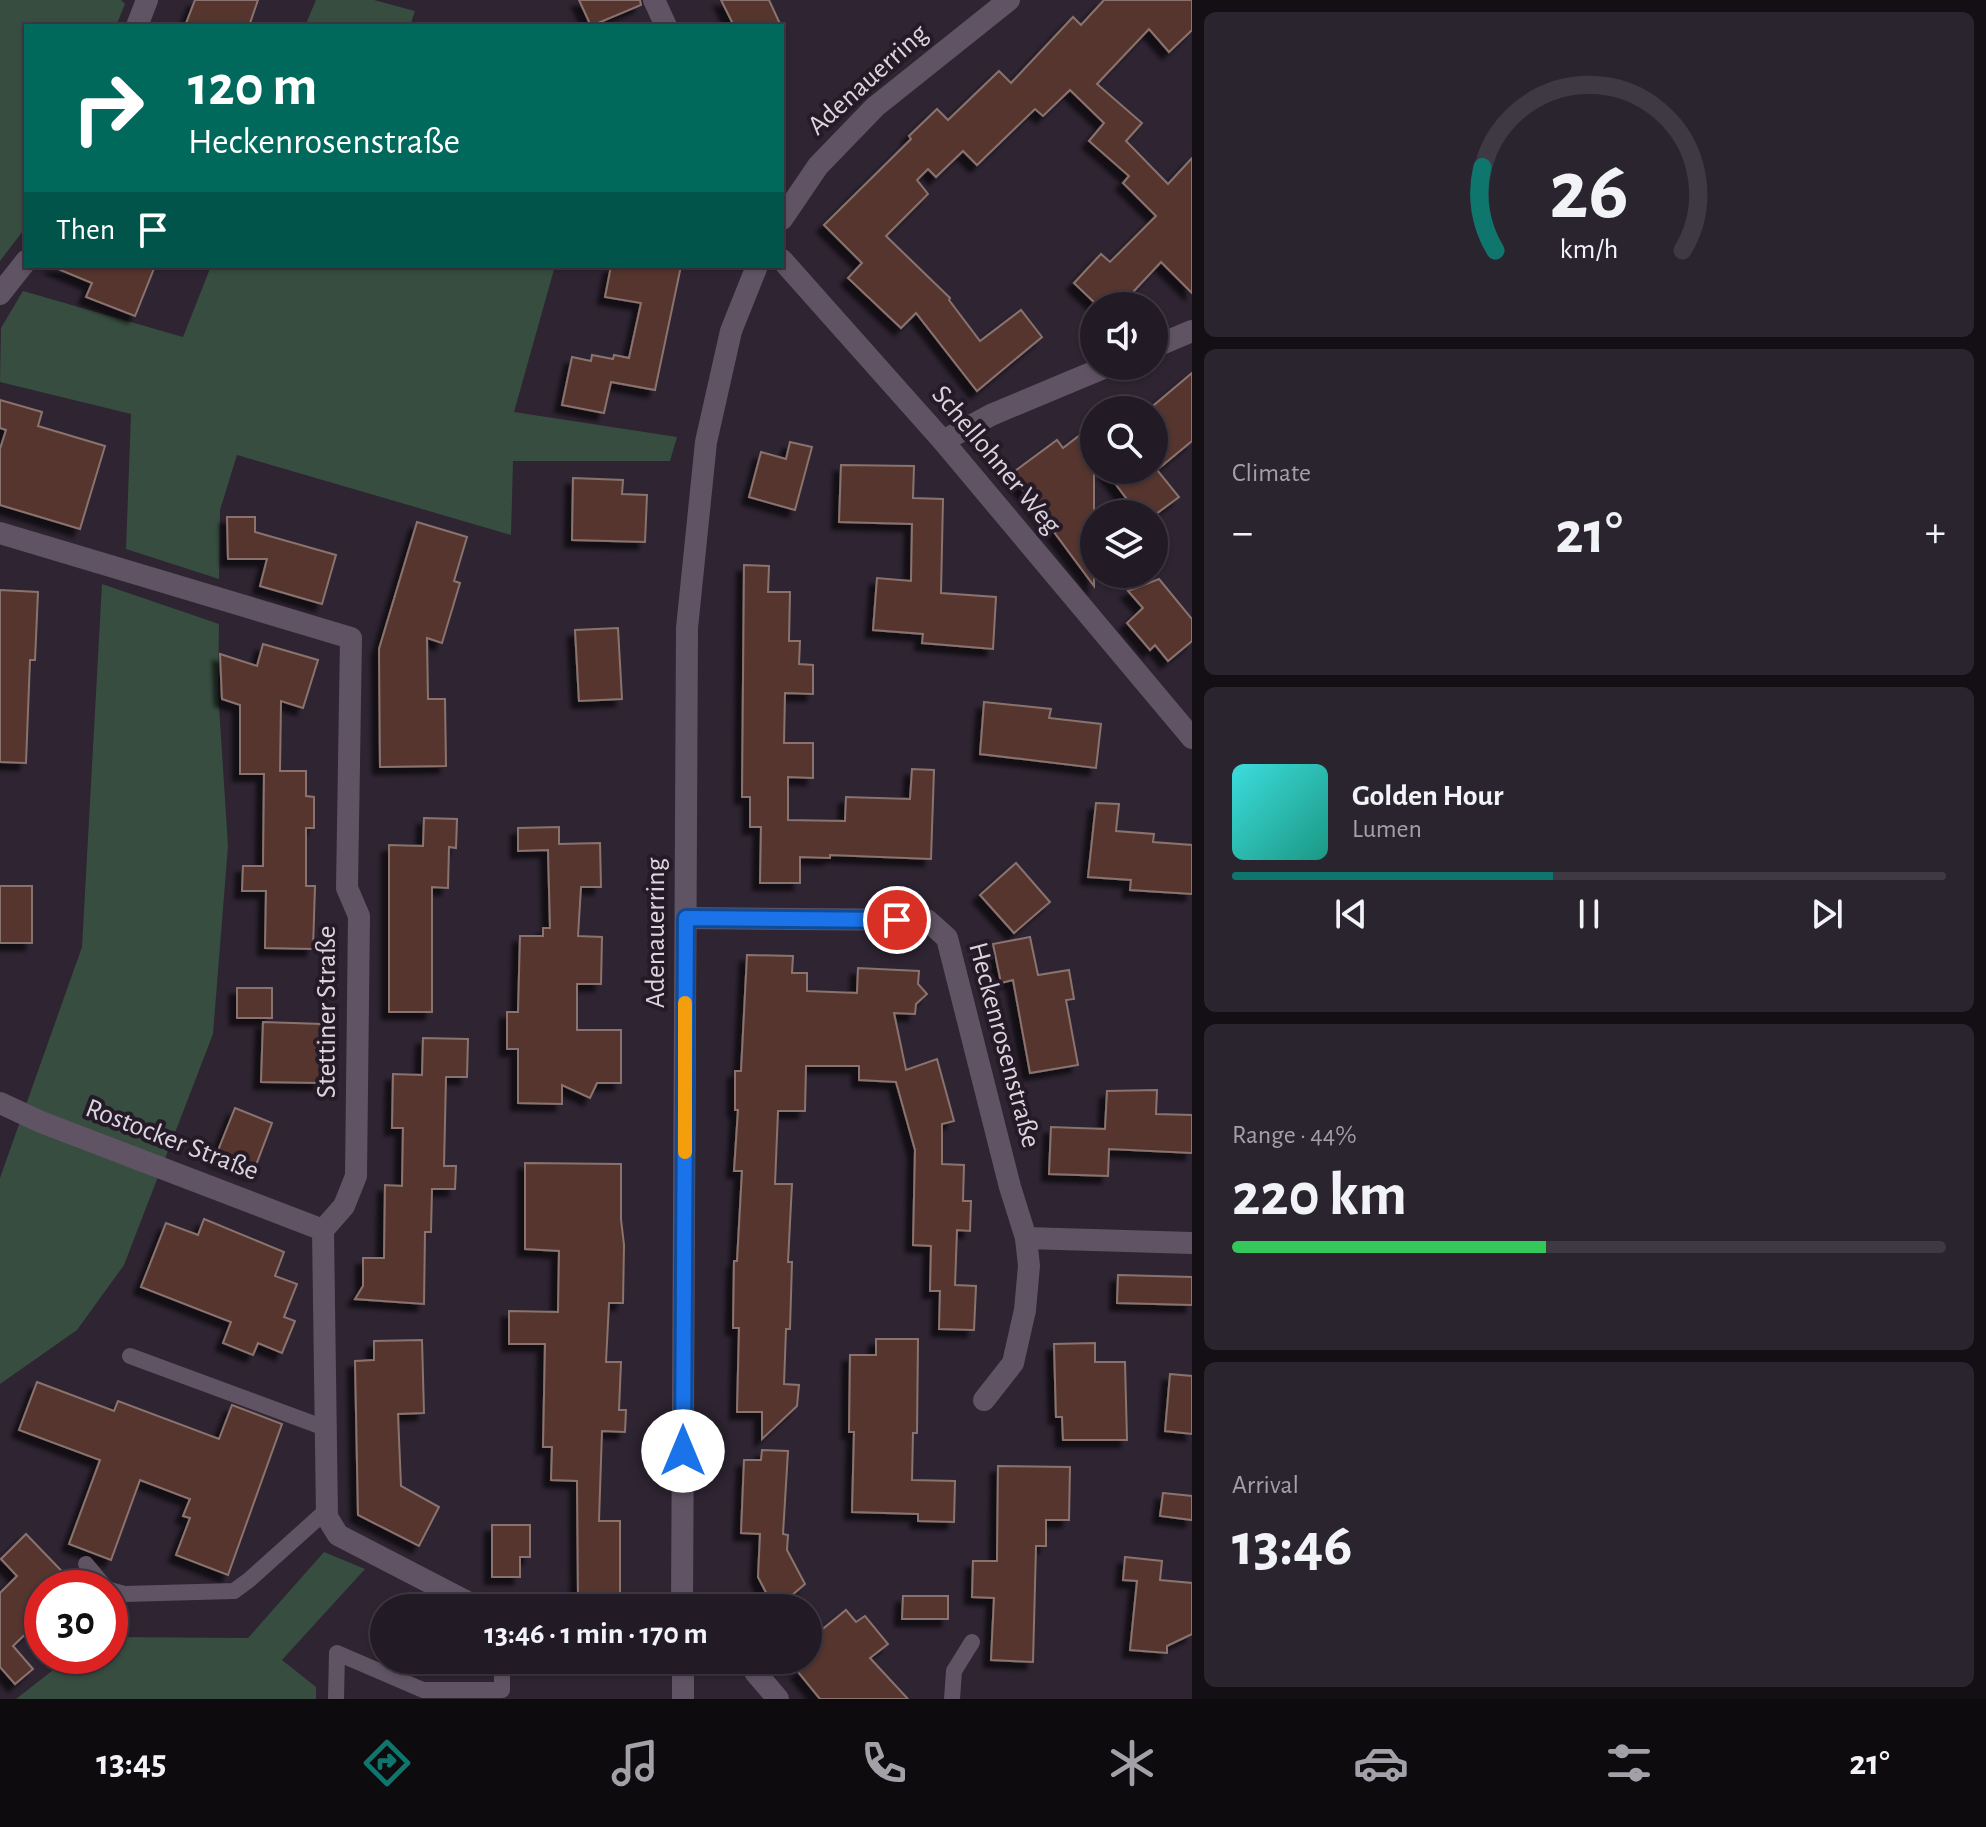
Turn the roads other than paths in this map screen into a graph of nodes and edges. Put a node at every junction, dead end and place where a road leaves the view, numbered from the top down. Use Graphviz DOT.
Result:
graph roads {
  1 [pos="147,0"];
  2 [pos="654,0"];
  3 [pos="1009,0"];
  4 [pos="138,24"];
  5 [pos="665,24"];
  6 [pos="784,216"];
  7 [pos="784,262"];
  8 [pos="24,264"];
  9 [pos="756,268"];
  10 [pos="0,294"];
  11 [pos="1192,331"];
  12 [pos="1168,341"];
  13 [pos="1080,378"];
  14 [pos="943,441"];
  15 [pos="0,533"];
  16 [pos="1192,738"];
  17 [pos="686,918"];
  18 [pos="0,1103"];
  19 [pos="323,1230"];
  20 [pos="1026,1238"];
  21 [pos="1192,1243"];
  22 [pos="130,1356"];
  23 [pos="984,1400"];
  24 [pos="325,1428"];
  25 [pos="327,1510"];
  26 [pos="86,1564"];
  27 [pos="91,1570"];
  28 [pos="128,1594"];
  29 [pos="452,1594"];
  30 [pos="682,1594"];
  31 [pos="972,1642"];
  32 [pos="370,1667"];
  33 [pos="386,1674"];
  34 [pos="502,1674"];
  35 [pos="683,1674"];
  36 [pos="757,1674"];
  37 [pos="336,1699"];
  38 [pos="683,1699"];
  39 [pos="778,1699"];
  40 [pos="952,1699"];
  1 -- 4 [label="street"];
  2 -- 5 [label="street"];
  3 -- 6 [label="street, Adenauerring"];
  7 -- 14 [label="street, Schellohner Weg"];
  8 -- 10 [label="street"];
  9 -- 17 [label="street, Adenauerring"];
  11 -- 12 [label="street"];
  13 -- 14 [label="street"];
  14 -- 16 [label="street, Schellohner Weg"];
  15 -- 19 [label="street, Stettiner Straße"];
  17 -- 20 [label="street, Heckenrosenstraße"];
  17 -- 30 [label="street, Adenauerring"];
  18 -- 19 [label="street, Rostocker Straße"];
  19 -- 24 [label="street"];
  20 -- 21 [label="street"];
  20 -- 23 [label="street, Heckenrosenstraße"];
  22 -- 24 [label="lane"];
  24 -- 25 [label="street"];
  25 -- 28 [label="lane"];
  25 -- 29 [label="street"];
  26 -- 27 [label="lane"];
  31 -- 40 [label="lane"];
  32 -- 37 [label="lane"];
  33 -- 34 [label="lane"];
  35 -- 38 [label="street"];
  36 -- 39 [label="street"];
}
